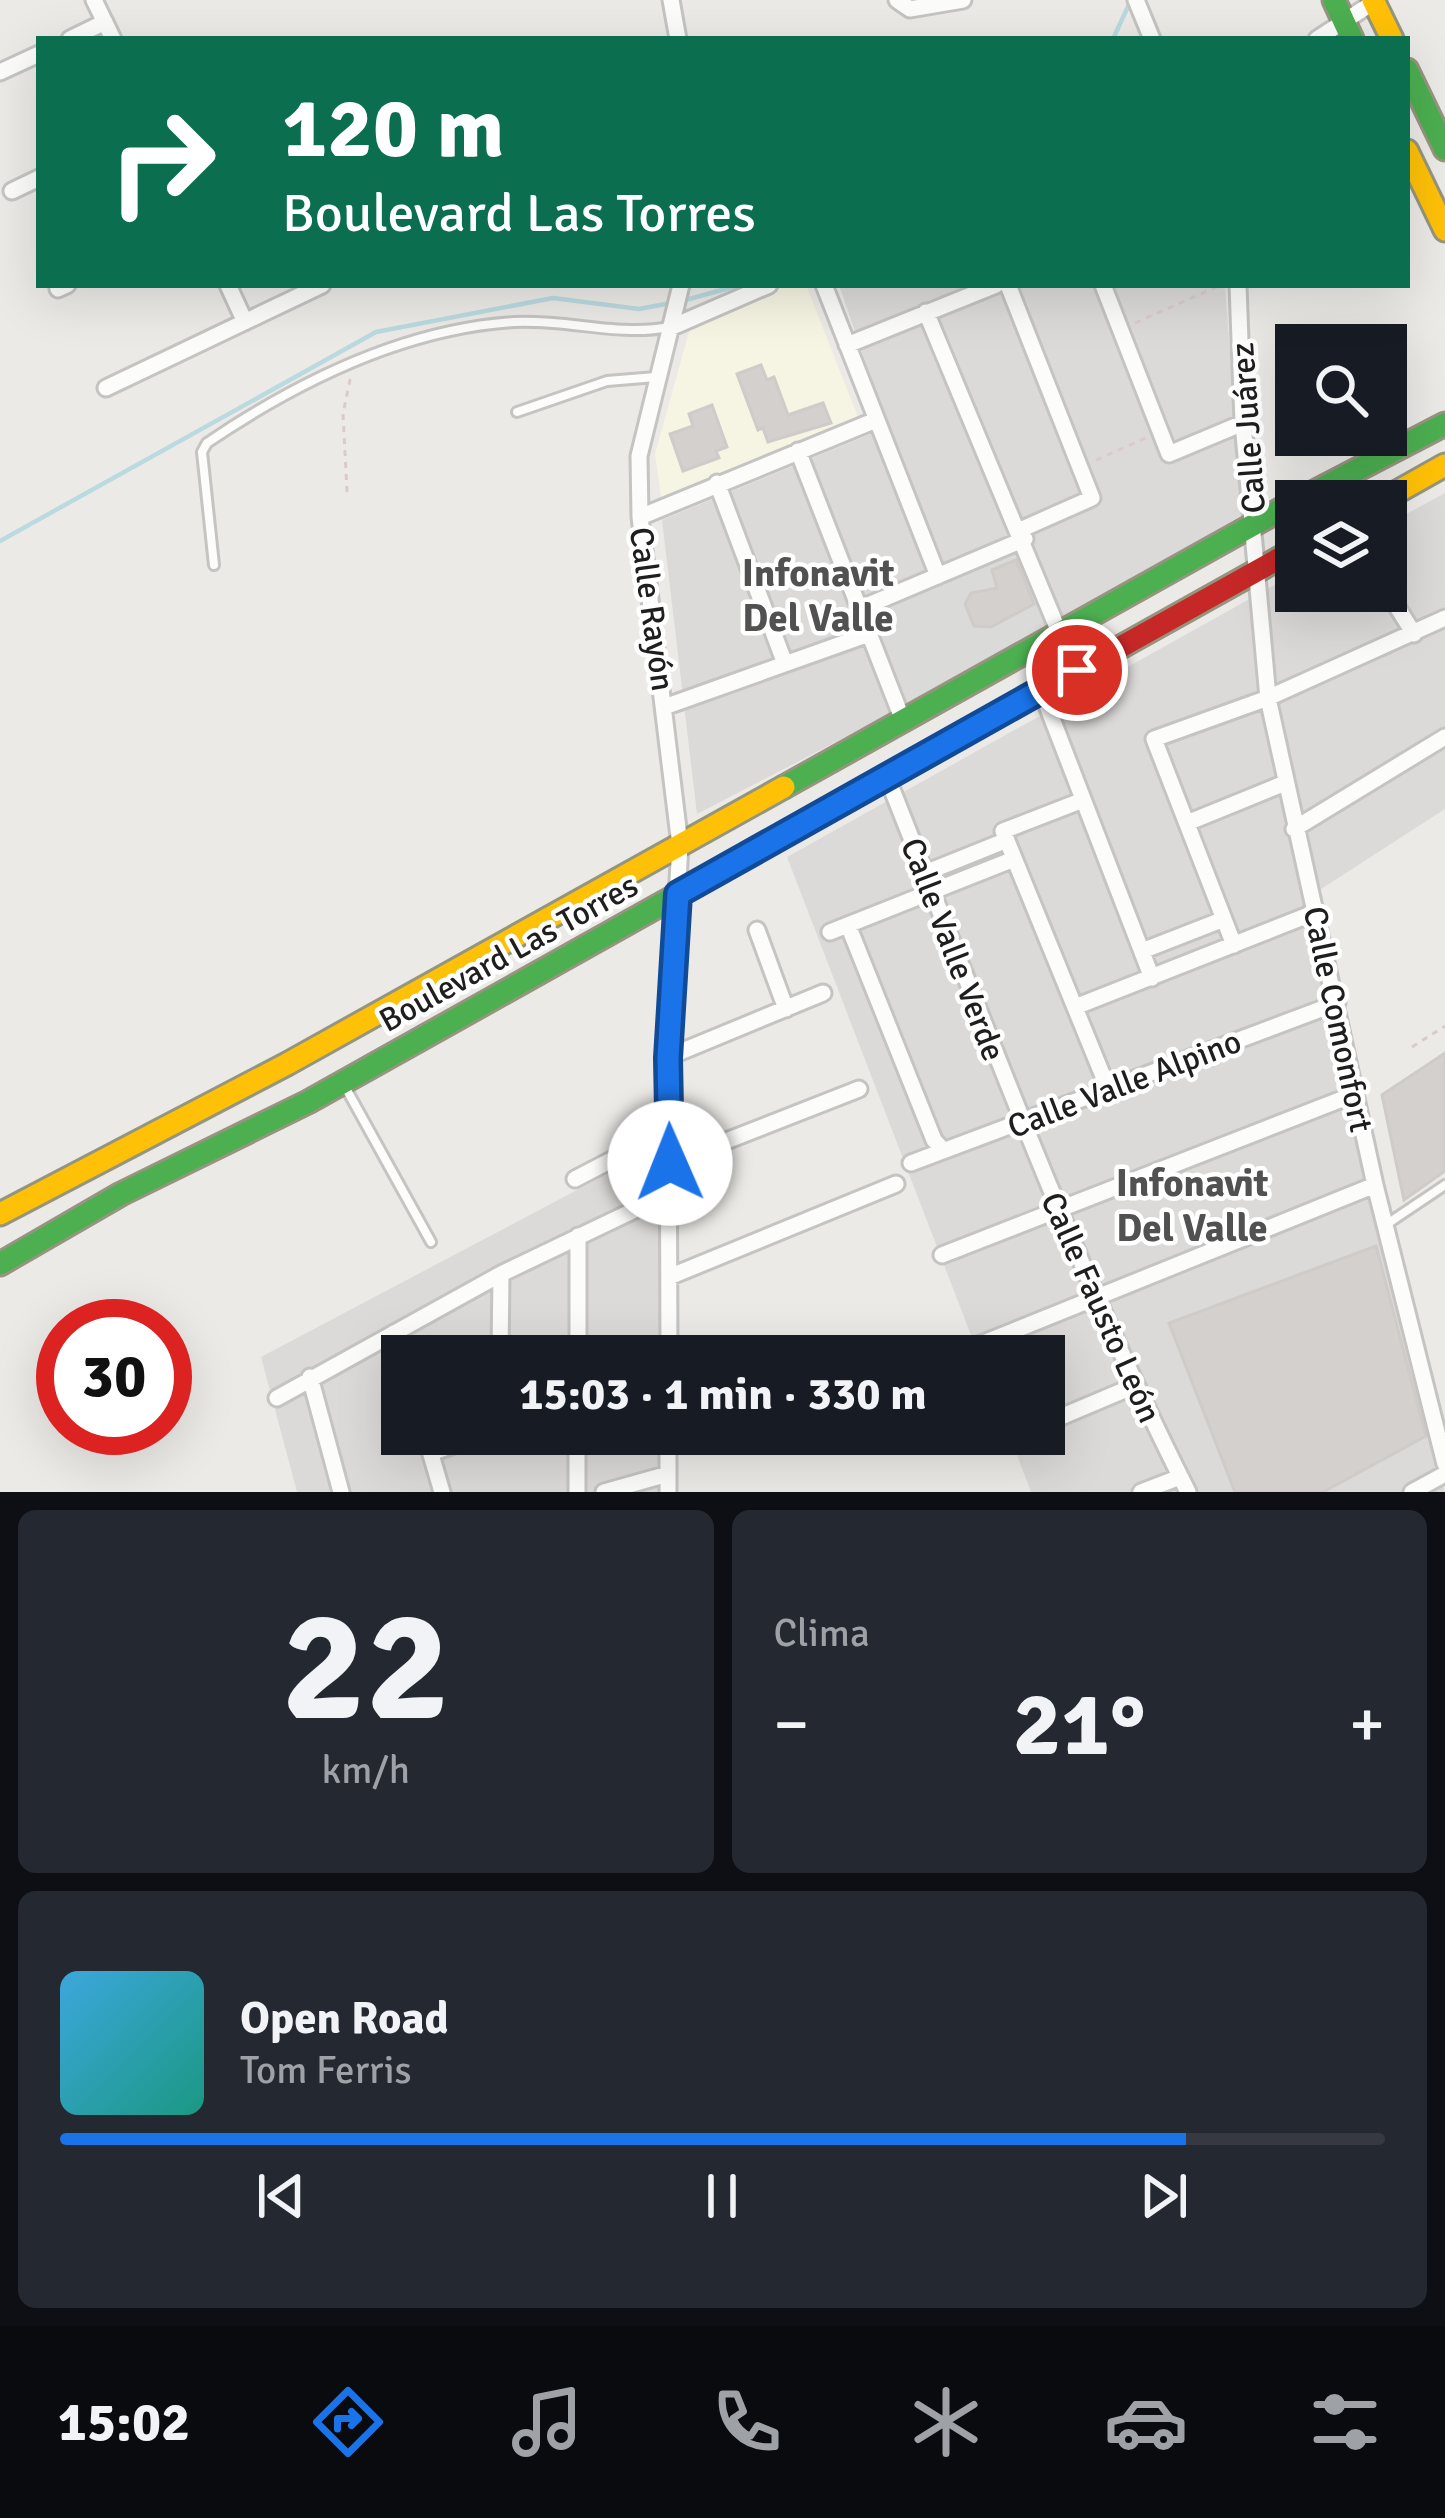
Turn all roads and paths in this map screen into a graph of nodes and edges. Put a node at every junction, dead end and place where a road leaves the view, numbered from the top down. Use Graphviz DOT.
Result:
graph roads {
  1 [pos="94,0"];
  2 [pos="671,0"];
  3 [pos="963,0"];
  4 [pos="1334,0"];
  5 [pos="1373,1"];
  6 [pos="898,2"];
  7 [pos="1137,3"];
  8 [pos="105,22"];
  9 [pos="1349,31"];
  10 [pos="76,36"];
  11 [pos="112,36"];
  12 [pos="677,36"];
  13 [pos="1152,36"];
  14 [pos="1390,36"];
  15 [pos="36,55"];
  16 [pos="0,72"];
  17 [pos="1410,76"];
  18 [pos="1445,149"];
  19 [pos="1410,158"];
  20 [pos="36,179"];
  21 [pos="12,191"];
  22 [pos="1445,230"];
  23 [pos="229,288"];
  24 [pos="316,288"];
  25 [pos="761,288"];
  26 [pos="825,288"];
  27 [pos="988,288"];
  28 [pos="1009,288"];
  29 [pos="1104,288"];
  30 [pos="1214,288"];
  31 [pos="1238,288"];
  32 [pos="680,289"];
  33 [pos="926,312"];
  34 [pos="674,320"];
  35 [pos="245,322"];
  36 [pos="1121,330"];
  37 [pos="847,345"];
  38 [pos="353,362"];
  39 [pos="657,376"];
  40 [pos="106,388"];
  41 [pos="517,412"];
  42 [pos="877,420"];
  43 [pos="1243,423"];
  44 [pos="1445,424"];
  45 [pos="1160,432"];
  46 [pos="797,451"];
  47 [pos="1079,466"];
  48 [pos="1445,466"];
  49 [pos="1337,480"];
  50 [pos="717,483"];
  51 [pos="1407,487"];
  52 [pos="347,492"];
  53 [pos="1275,512"];
  54 [pos="640,517"];
  55 [pos="1253,524"];
  56 [pos="1022,535"];
  57 [pos="1275,561"];
  58 [pos="214,565"];
  59 [pos="1259,571"];
  60 [pos="938,576"];
  61 [pos="859,609"];
  62 [pos="1400,612"];
  63 [pos="1445,618"];
  64 [pos="1059,632"];
  65 [pos="869,634"];
  66 [pos="1414,634"];
  67 [pos="784,661"];
  68 [pos="1041,690"];
  69 [pos="1268,698"];
  70 [pos="667,706"];
  71 [pos="902,718"];
  72 [pos="1445,737"];
  73 [pos="887,777"];
  74 [pos="1285,783"];
  75 [pos="1083,800"];
  76 [pos="1187,823"];
  77 [pos="1294,829"];
  78 [pos="1005,835"];
  79 [pos="680,845"];
  80 [pos="1014,859"];
  81 [pos="928,881"];
  82 [pos="678,894"];
  83 [pos="1316,912"];
  84 [pos="1224,919"];
  85 [pos="848,925"];
  86 [pos="757,930"];
  87 [pos="830,932"];
  88 [pos="1234,945"];
  89 [pos="1142,950"];
  90 [pos="1152,978"];
  91 [pos="823,993"];
  92 [pos="1337,1004"];
  93 [pos="1075,1007"];
  94 [pos="786,1009"];
  95 [pos="1445,1026"];
  96 [pos="1412,1047"];
  97 [pos="668,1058"];
  98 [pos="343,1082"];
  99 [pos="1107,1086"];
  100 [pos="859,1089"];
  101 [pos="1355,1094"];
  102 [pos="1021,1120"];
  103 [pos="670,1130"];
  104 [pos="943,1150"];
  105 [pos="670,1163"];
  106 [pos="911,1163"];
  107 [pos="575,1179"];
  108 [pos="896,1184"];
  109 [pos="1375,1185"];
  110 [pos="1445,1185"];
  111 [pos="670,1193"];
  112 [pos="1057,1207"];
  113 [pos="0,1214"];
  114 [pos="1385,1225"];
  115 [pos="578,1236"];
  116 [pos="431,1242"];
  117 [pos="942,1255"];
  118 [pos="0,1264"];
  119 [pos="501,1274"];
  120 [pos="669,1276"];
  121 [pos="1095,1295"];
  122 [pos="394,1333"];
  123 [pos="500,1335"];
  124 [pos="578,1335"];
  125 [pos="668,1335"];
  126 [pos="1002,1335"];
  127 [pos="310,1377"];
  128 [pos="1135,1386"];
  129 [pos="277,1398"];
  130 [pos="1065,1415"];
  131 [pos="431,1455"];
  132 [pos="577,1455"];
  133 [pos="1445,1464"];
  134 [pos="1445,1474"];
  135 [pos="668,1483"];
  136 [pos="1184,1485"];
  137 [pos="341,1492"];
  138 [pos="442,1492"];
  139 [pos="577,1492"];
  140 [pos="604,1492"];
  141 [pos="1141,1492"];
  142 [pos="1412,1492"];
  1 -- 8 [label="street"];
  2 -- 12 [label="street"];
  3 -- 6 [label="street"];
  4 -- 9 [label="street"];
  5 -- 9 [label="street"];
  5 -- 14 [label="street"];
  7 -- 13 [label="street"];
  8 -- 10 [label="street"];
  8 -- 11 [label="street"];
  15 -- 16 [label="street"];
  17 -- 18 [label="street"];
  19 -- 22 [label="street"];
  20 -- 21 [label="street"];
  23 -- 35 [label="street"];
  24 -- 35 [label="street"];
  25 -- 34 [label="street"];
  26 -- 37 [label="street"];
  27 -- 33 [label="street"];
  28 -- 47 [label="street"];
  29 -- 36 [label="street"];
  30 -- 36 [label="path"];
  31 -- 43 [label="street, Calle Juárez"];
  32 -- 34 [label="street, Calle Rayón"];
  33 -- 37 [label="street"];
  33 -- 56 [label="street"];
  34 -- 38 [label="lane"];
  34 -- 39 [label="street, Calle Rayón"];
  35 -- 40 [label="street"];
  36 -- 45 [label="street"];
  37 -- 42 [label="street"];
  38 -- 52 [label="path"];
  38 -- 58 [label="lane"];
  39 -- 41 [label="lane"];
  39 -- 54 [label="street, Calle Rayón"];
  42 -- 46 [label="street"];
  42 -- 60 [label="street"];
  43 -- 45 [label="street"];
  43 -- 55 [label="street, Calle Juárez"];
  44 -- 49 [label="street, Boulevard Las Torres"];
  45 -- 47 [label="path"];
  46 -- 50 [label="street"];
  46 -- 61 [label="street"];
  47 -- 56 [label="street"];
  48 -- 51 [label="street"];
  50 -- 54 [label="street"];
  50 -- 67 [label="street"];
  53 -- 55 [label="street, Boulevard Las Torres"];
  54 -- 70 [label="street, Calle Rayón"];
  55 -- 59 [label="street, Calle Juárez"];
  55 -- 64 [label="street, Boulevard Las Torres"];
  56 -- 60 [label="street"];
  56 -- 64 [label="street"];
  57 -- 59 [label="street, Boulevard Las Torres"];
  59 -- 68 [label="street, Boulevard Las Torres"];
  59 -- 69 [label="street, Calle Comonfort"];
  60 -- 61 [label="street"];
  61 -- 65 [label="street"];
  62 -- 66 [label="street"];
  63 -- 66 [label="street"];
  64 -- 71 [label="street, Boulevard Las Torres"];
  65 -- 67 [label="street"];
  65 -- 71 [label="street"];
  66 -- 69 [label="street"];
  67 -- 70 [label="street"];
  68 -- 73 [label="street, Boulevard Las Torres"];
  68 -- 75 [label="street"];
  69 -- 74 [label="street, Calle Comonfort"];
  69 -- 76 [label="street"];
  70 -- 79 [label="street, Calle Rayón"];
  71 -- 79 [label="street, Boulevard Las Torres"];
  72 -- 77 [label="street"];
  73 -- 81 [label="street, Calle Valle Verde"];
  73 -- 82 [label="street, Boulevard Las Torres"];
  74 -- 76 [label="street"];
  74 -- 77 [label="street, Calle Comonfort"];
  75 -- 78 [label="street"];
  75 -- 89 [label="street"];
  76 -- 84 [label="street"];
  77 -- 83 [label="street, Calle Comonfort"];
  78 -- 80 [label="street"];
  78 -- 81 [label="street"];
  79 -- 82 [label="street, Calle Rayón"];
  79 -- 113 [label="street, Boulevard Las Torres"];
  80 -- 81 [label="street"];
  80 -- 93 [label="street"];
  81 -- 85 [label="street"];
  81 -- 102 [label="street, Calle Valle Verde"];
  82 -- 97 [label="street, Calle Rayón"];
  82 -- 98 [label="street, Boulevard Las Torres"];
  83 -- 88 [label="street"];
  83 -- 92 [label="street, Calle Comonfort"];
  84 -- 88 [label="street"];
  84 -- 89 [label="street"];
  85 -- 87 [label="street"];
  85 -- 104 [label="street"];
  86 -- 94 [label="street"];
  88 -- 90 [label="street"];
  89 -- 90 [label="street"];
  90 -- 93 [label="street"];
  91 -- 94 [label="street"];
  92 -- 99 [label="street, Calle Valle Alpino"];
  92 -- 101 [label="street, Calle Comonfort"];
  93 -- 99 [label="street"];
  94 -- 97 [label="street"];
  95 -- 96 [label="path"];
  97 -- 103 [label="street, Calle Rayón"];
  98 -- 116 [label="lane"];
  98 -- 118 [label="street, Boulevard Las Torres"];
  99 -- 102 [label="street, Calle Valle Alpino"];
  100 -- 105 [label="street"];
  101 -- 109 [label="street, Calle Comonfort"];
  101 -- 112 [label="street"];
  102 -- 104 [label="street, Calle Valle Alpino"];
  102 -- 112 [label="street, Calle Fausto León"];
  103 -- 105 [label="street, Calle Rayón"];
  103 -- 107 [label="street"];
  104 -- 106 [label="street, Calle Valle Alpino"];
  105 -- 111 [label="street, Calle Rayón"];
  108 -- 120 [label="street"];
  109 -- 114 [label="street, Calle Comonfort"];
  109 -- 121 [label="street"];
  110 -- 114 [label="lane"];
  111 -- 115 [label="street"];
  111 -- 120 [label="street, Calle Rayón"];
  112 -- 117 [label="street"];
  112 -- 121 [label="street, Calle Fausto León"];
  114 -- 133 [label="street, Calle Comonfort"];
  115 -- 119 [label="street"];
  115 -- 124 [label="street"];
  119 -- 122 [label="street"];
  119 -- 123 [label="street"];
  120 -- 125 [label="street, Calle Rayón"];
  121 -- 126 [label="street"];
  121 -- 128 [label="street, Calle Fausto León"];
  122 -- 127 [label="street"];
  127 -- 129 [label="street"];
  127 -- 137 [label="street"];
  128 -- 130 [label="street"];
  128 -- 136 [label="street, Calle Fausto León"];
  131 -- 138 [label="street"];
  132 -- 139 [label="street"];
  134 -- 142 [label="street"];
  135 -- 140 [label="street"];
  136 -- 141 [label="street"];
}
